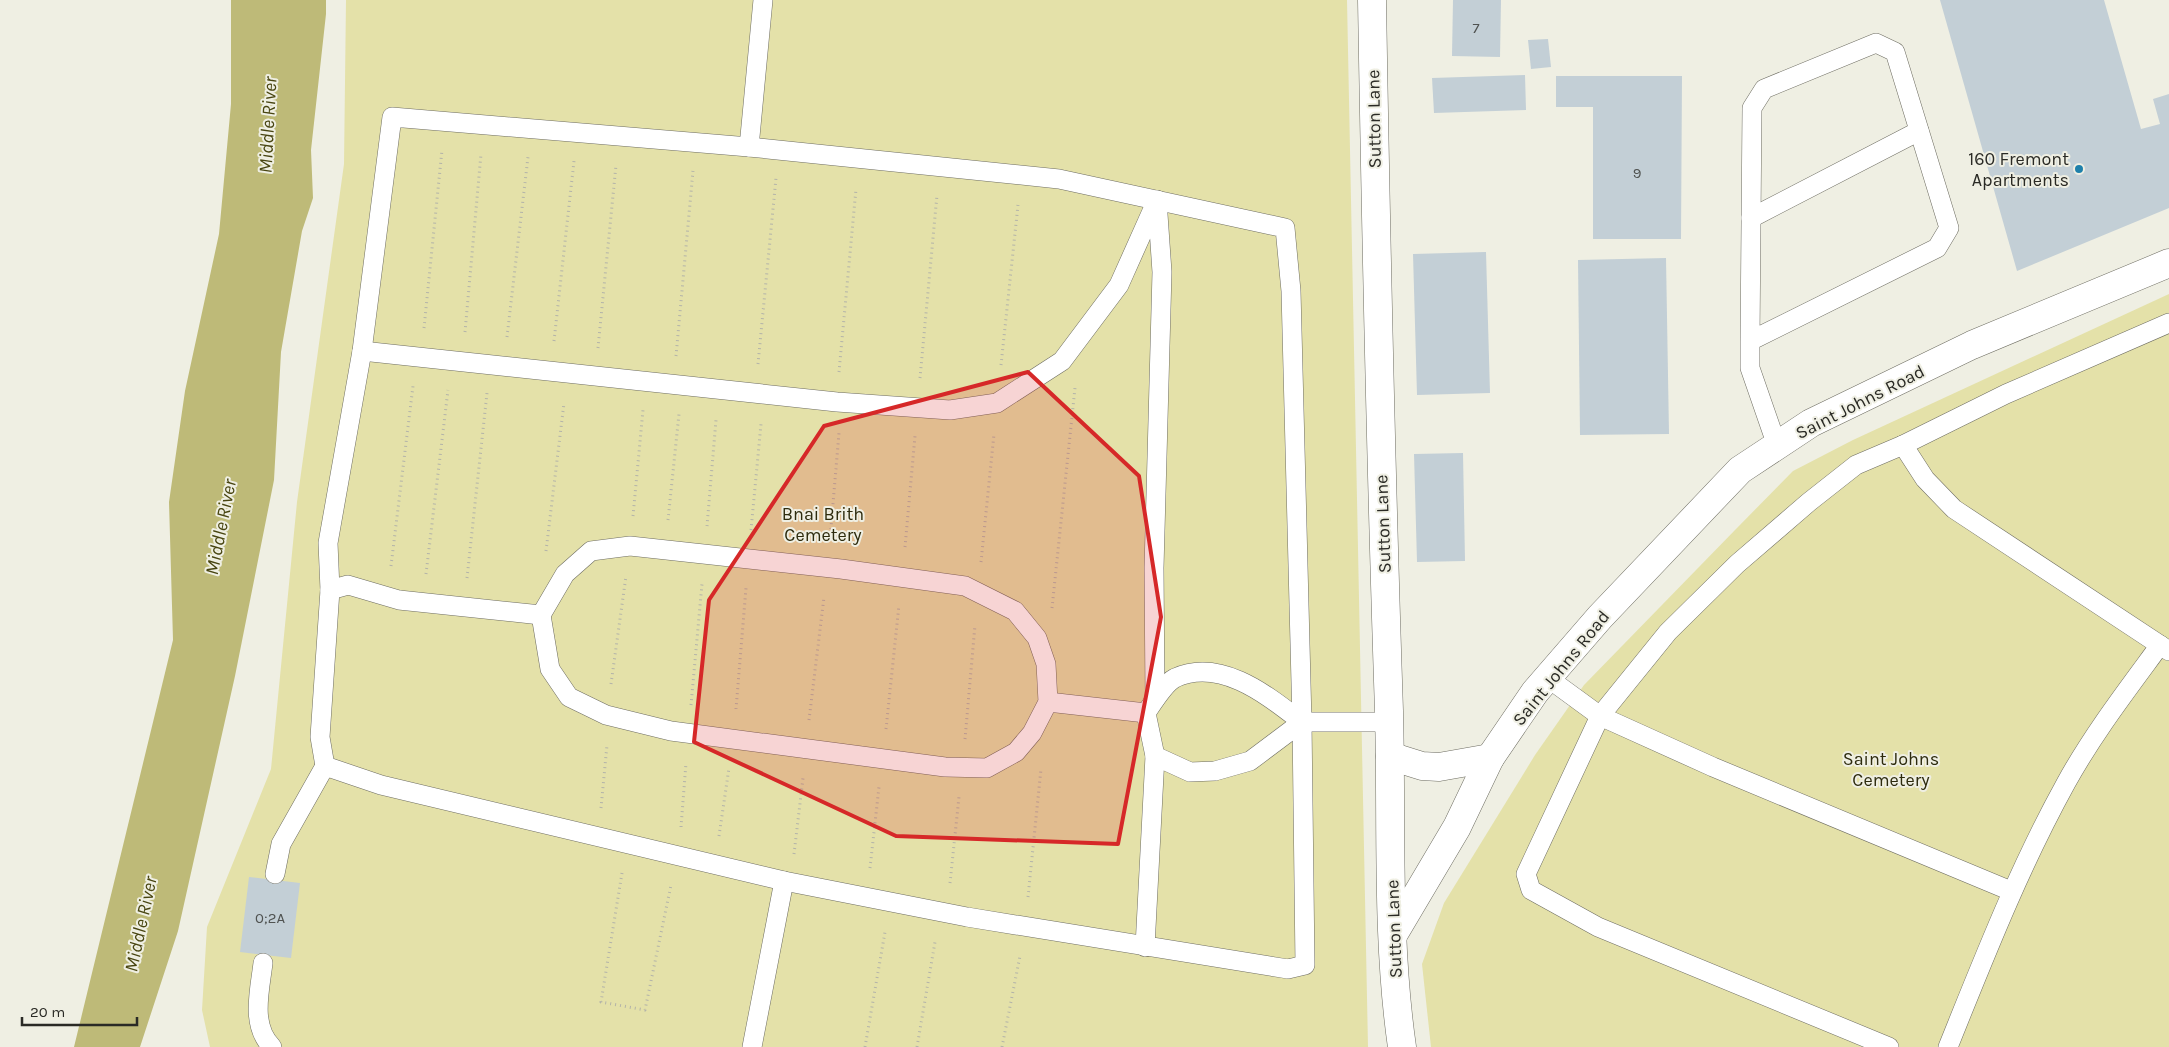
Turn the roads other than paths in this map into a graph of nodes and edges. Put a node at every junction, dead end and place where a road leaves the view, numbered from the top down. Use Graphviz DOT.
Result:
graph roads {
  1 [pos="763,0"];
  2 [pos="1372,0"];
  3 [pos="1919,131"];
  4 [pos="749,147"];
  5 [pos="1157,200"];
  6 [pos="1751,218"];
  7 [pos="2169,263"];
  8 [pos="2169,324"];
  9 [pos="1750,341"];
  10 [pos="362,351"];
  11 [pos="1903,445"];
  12 [pos="1777,446"];
  13 [pos="330,590"];
  14 [pos="541,615"];
  15 [pos="2165,648"];
  16 [pos="1548,678"];
  17 [pos="1048,702"];
  18 [pos="1150,706"];
  19 [pos="1600,716"];
  20 [pos="1302,722"];
  21 [pos="1389,722"];
  22 [pos="1155,756"];
  23 [pos="1390,756"];
  24 [pos="1490,758"];
  25 [pos="325,766"];
  26 [pos="275,874"];
  27 [pos="784,881"];
  28 [pos="2011,891"];
  29 [pos="1393,935"];
  30 [pos="1145,947"];
  31 [pos="263,963"];
  32 [pos="272,1047"];
  33 [pos="752,1047"];
  34 [pos="1402,1047"];
  35 [pos="1889,1047"];
  36 [pos="1948,1047"];
  1 -- 4 [label="lane"];
  2 -- 21 [label="street, Sutton Lane"];
  3 -- 6 [label="lane"];
  3 -- 6 [label="lane"];
  3 -- 9 [label="lane"];
  4 -- 5 [label="lane"];
  4 -- 10 [label="lane"];
  5 -- 10 [label="lane"];
  5 -- 18 [label="lane"];
  5 -- 20 [label="lane"];
  6 -- 9 [label="lane"];
  7 -- 12 [label="street, Saint Johns Road"];
  8 -- 11 [label="lane"];
  9 -- 12 [label="lane"];
  10 -- 13 [label="lane"];
  11 -- 15 [label="lane"];
  11 -- 19 [label="lane"];
  12 -- 16 [label="street, Saint Johns Road"];
  13 -- 14 [label="lane"];
  13 -- 25 [label="lane"];
  14 -- 17 [label="lane"];
  14 -- 17 [label="lane"];
  15 -- 28 [label="lane"];
  16 -- 19 [label="lane"];
  16 -- 24 [label="street, Saint Johns Road"];
  17 -- 18 [label="lane"];
  18 -- 20 [label="lane"];
  18 -- 22 [label="lane"];
  19 -- 28 [label="lane"];
  19 -- 35 [label="lane"];
  20 -- 21 [label="lane"];
  20 -- 22 [label="lane"];
  20 -- 30 [label="lane"];
  21 -- 23 [label="street, Sutton Lane"];
  22 -- 30 [label="lane"];
  23 -- 24 [label="street"];
  23 -- 29 [label="street, Sutton Lane"];
  24 -- 29 [label="street, Saint Johns Road"];
  25 -- 26 [label="lane"];
  25 -- 27 [label="lane"];
  27 -- 30 [label="lane"];
  27 -- 33 [label="lane"];
  28 -- 36 [label="lane"];
  29 -- 34 [label="street, Sutton Lane"];
  31 -- 32 [label="lane"];
}
